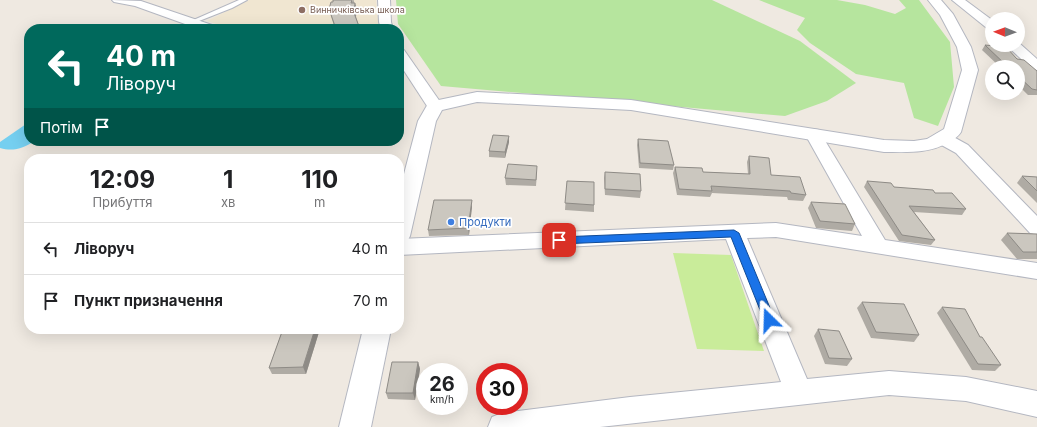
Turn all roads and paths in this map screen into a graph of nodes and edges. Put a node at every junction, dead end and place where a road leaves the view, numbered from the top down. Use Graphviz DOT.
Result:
graph roads {
  1 [pos="118,0"];
  2 [pos="244,0"];
  3 [pos="384,0"];
  4 [pos="934,0"];
  5 [pos="958,0"];
  6 [pos="985,21"];
  7 [pos="192,22"];
  8 [pos="197,24"];
  9 [pos="386,24"];
  10 [pos="1021,52"];
  11 [pos="404,60"];
  12 [pos="1037,66"];
  13 [pos="404,76"];
  14 [pos="416,78"];
  15 [pos="435,106"];
  16 [pos="813,134"];
  17 [pos="942,138"];
  18 [pos="404,215"];
  19 [pos="1037,228"];
  20 [pos="734,233"];
  21 [pos="878,245"];
  22 [pos="404,247"];
  23 [pos="1037,271"];
  24 [pos="376,334"];
  25 [pos="798,392"];
  26 [pos="1037,404"];
  27 [pos="354,427"];
  28 [pos="502,427"];
  1 -- 7 [label="street"];
  2 -- 7 [label="lane"];
  3 -- 9 [label="street"];
  4 -- 17 [label="street"];
  5 -- 6 [label="street"];
  7 -- 8 [label="street"];
  10 -- 12 [label="street"];
  11 -- 14 [label="street"];
  13 -- 14 [label="street"];
  14 -- 15 [label="street"];
  15 -- 16 [label="street"];
  15 -- 18 [label="street"];
  16 -- 17 [label="street"];
  16 -- 21 [label="street"];
  17 -- 19 [label="street"];
  20 -- 21 [label="street"];
  20 -- 22 [label="street"];
  20 -- 25 [label="street"];
  21 -- 23 [label="street"];
  24 -- 27 [label="street"];
  25 -- 26 [label="street"];
  25 -- 28 [label="street"];
}
